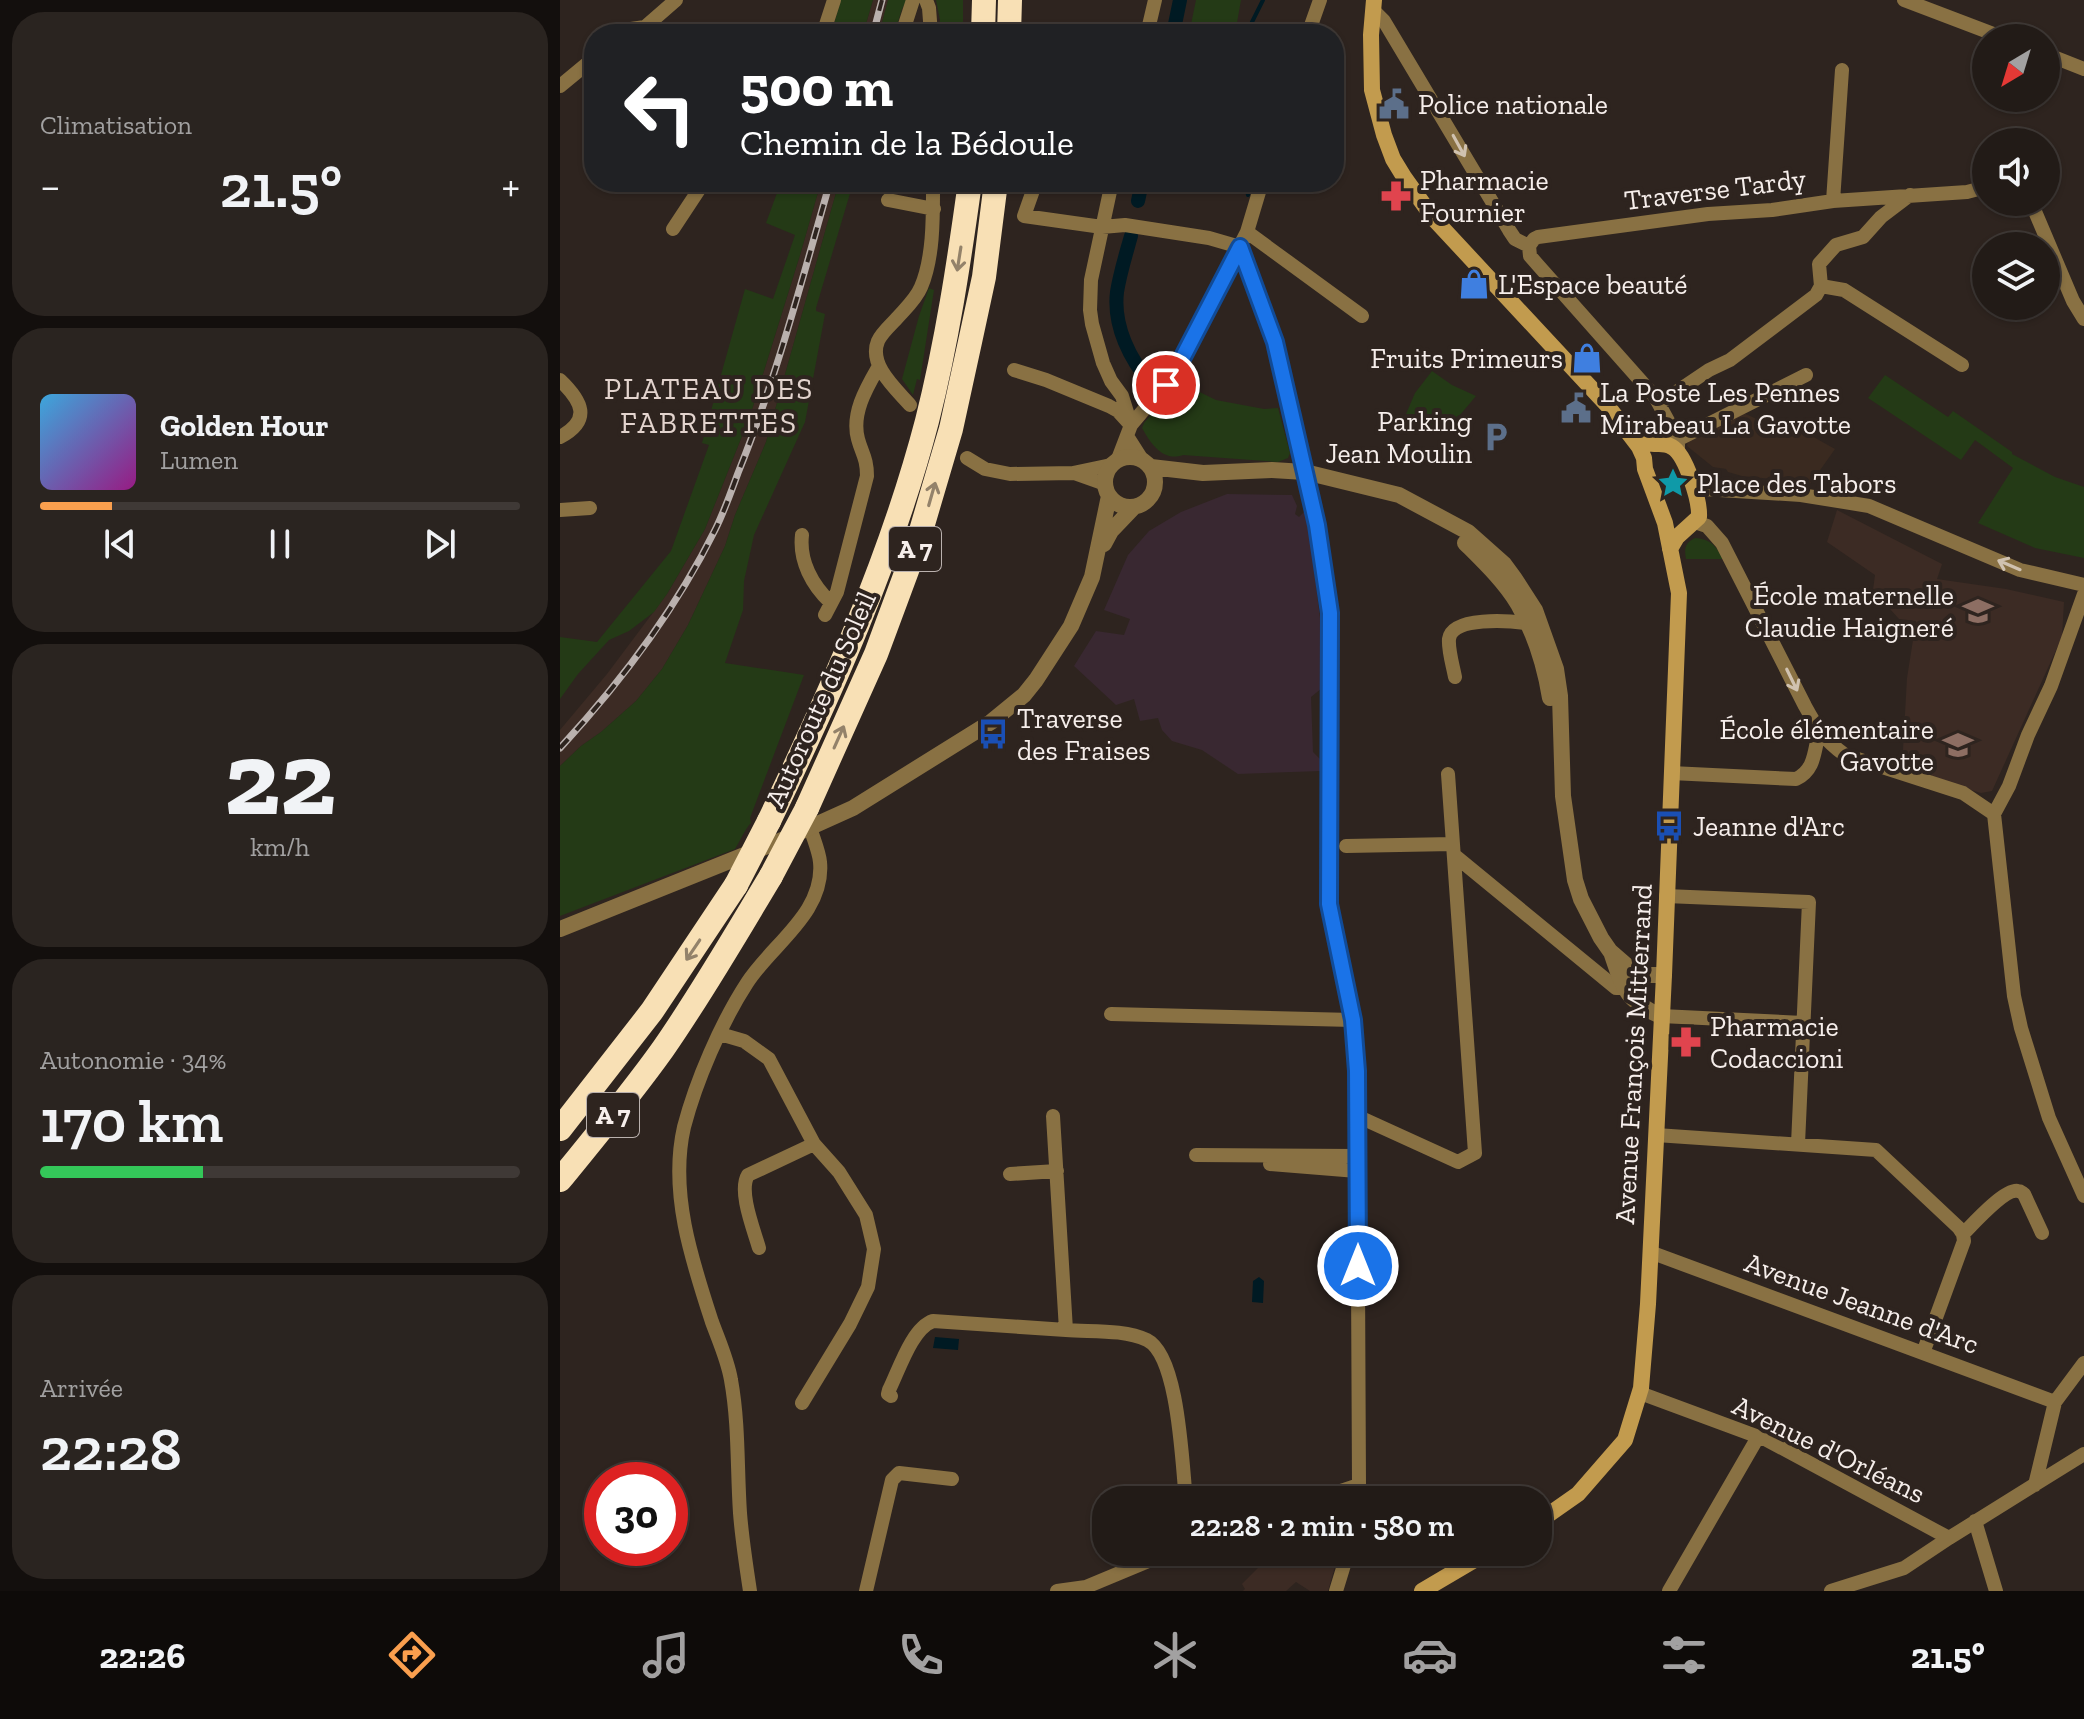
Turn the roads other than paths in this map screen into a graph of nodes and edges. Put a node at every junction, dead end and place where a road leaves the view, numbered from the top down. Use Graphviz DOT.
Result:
graph roads {
  1 [pos="676,0"];
  2 [pos="834,0"];
  3 [pos="913,0"];
  4 [pos="926,0"];
  5 [pos="984,0"];
  6 [pos="1010,0"];
  7 [pos="1155,0"];
  8 [pos="1320,0"];
  9 [pos="1904,0"];
  10 [pos="1374,5"];
  11 [pos="648,24"];
  12 [pos="826,24"];
  13 [pos="905,24"];
  14 [pos="930,24"];
  15 [pos="983,24"];
  16 [pos="1009,24"];
  17 [pos="1149,24"];
  18 [pos="1312,24"];
  19 [pos="1972,26"];
  20 [pos="2060,60"];
  21 [pos="584,66"];
  22 [pos="2084,69"];
  23 [pos="1842,70"];
  24 [pos="560,86"];
  25 [pos="1972,191"];
  26 [pos="697,192"];
  27 [pos="933,192"];
  28 [pos="968,192"];
  29 [pos="995,192"];
  30 [pos="1032,192"];
  31 [pos="1110,192"];
  32 [pos="1259,192"];
  33 [pos="1911,194"];
  34 [pos="888,200"];
  35 [pos="1833,201"];
  36 [pos="934,209"];
  37 [pos="2037,216"];
  38 [pos="1102,227"];
  39 [pos="673,229"];
  40 [pos="1247,232"];
  41 [pos="1529,246"];
  42 [pos="1240,247"];
  43 [pos="1821,286"];
  44 [pos="1362,316"];
  45 [pos="2084,319"];
  46 [pos="1962,365"];
  47 [pos="879,366"];
  48 [pos="1014,370"];
  49 [pos="1806,375"];
  50 [pos="560,380"];
  51 [pos="1660,403"];
  52 [pos="910,405"];
  53 [pos="1670,422"];
  54 [pos="1129,431"];
  55 [pos="1630,435"];
  56 [pos="560,437"];
  57 [pos="1670,445"];
  58 [pos="967,458"];
  59 [pos="1644,458"];
  60 [pos="1114,462"];
  61 [pos="1146,462"];
  62 [pos="1305,472"];
  63 [pos="1073,473"];
  64 [pos="1203,473"];
  65 [pos="1692,483"];
  66 [pos="1155,489"];
  67 [pos="1107,490"];
  68 [pos="590,508"];
  69 [pos="1133,508"];
  70 [pos="560,510"];
  71 [pos="1433,513"];
  72 [pos="1665,523"];
  73 [pos="1691,525"];
  74 [pos="802,535"];
  75 [pos="1670,549"];
  76 [pos="1098,557"];
  77 [pos="2084,585"];
  78 [pos="2084,594"];
  79 [pos="1518,604"];
  80 [pos="1502,620"];
  81 [pos="1526,623"];
  82 [pos="1549,648"];
  83 [pos="1455,677"];
  84 [pos="1560,726"];
  85 [pos="1819,732"];
  86 [pos="1671,773"];
  87 [pos="1448,774"];
  88 [pos="1994,814"];
  89 [pos="808,818"];
  90 [pos="1346,846"];
  91 [pos="1453,850"];
  92 [pos="1666,896"];
  93 [pos="560,929"];
  94 [pos="1610,951"];
  95 [pos="1633,971"];
  96 [pos="1664,975"];
  97 [pos="1623,988"];
  98 [pos="1111,1014"];
  99 [pos="1661,1016"];
  100 [pos="1353,1020"];
  101 [pos="1803,1023"];
  102 [pos="720,1034"];
  103 [pos="1053,1116"];
  104 [pos="1357,1120"];
  105 [pos="560,1129"];
  106 [pos="1656,1135"];
  107 [pos="814,1144"];
  108 [pos="1798,1144"];
  109 [pos="1196,1155"];
  110 [pos="1432,1160"];
  111 [pos="1210,1164"];
  112 [pos="1357,1164"];
  113 [pos="1057,1171"];
  114 [pos="1010,1174"];
  115 [pos="560,1180"];
  116 [pos="2084,1196"];
  117 [pos="2042,1233"];
  118 [pos="1963,1234"];
  119 [pos="759,1248"];
  120 [pos="1650,1252"];
  121 [pos="1066,1330"];
  122 [pos="1923,1353"];
  123 [pos="2084,1363"];
  124 [pos="1640,1393"];
  125 [pos="891,1396"];
  126 [pos="2055,1402"];
  127 [pos="802,1403"];
  128 [pos="1758,1437"];
  129 [pos="2084,1454"];
  130 [pos="952,1479"];
  131 [pos="2035,1485"];
  132 [pos="1184,1486"];
  133 [pos="1358,1486"];
  134 [pos="1552,1512"];
  135 [pos="1975,1521"];
  136 [pos="1949,1538"];
  137 [pos="1136,1566"];
  138 [pos="1344,1566"];
  139 [pos="1464,1566"];
  140 [pos="750,1591"];
  141 [pos="866,1591"];
  142 [pos="1057,1591"];
  143 [pos="1336,1591"];
  144 [pos="1422,1591"];
  145 [pos="1669,1591"];
  146 [pos="1831,1591"];
  147 [pos="1996,1591"];
  1 -- 11 [label="street"];
  2 -- 12 [label="street"];
  3 -- 13 [label="street"];
  4 -- 14 [label="street"];
  5 -- 15 [label="highway"];
  6 -- 16 [label="highway"];
  7 -- 17 [label="street"];
  8 -- 18 [label="street"];
  9 -- 19 [label="street"];
  10 -- 41 [label="street, one-way"];
  10 -- 55 [label="main road, Avenue François Mitterrand"];
  20 -- 22 [label="street"];
  21 -- 24 [label="street"];
  23 -- 35 [label="street"];
  25 -- 33 [label="street, Traverse Tardy"];
  26 -- 39 [label="street"];
  27 -- 36 [label="street"];
  28 -- 105 [label="highway, Autoroute du Soleil / A 7, one-way, bridge"];
  89 -- 29 [label="highway, Autoroute du Soleil / A 7, one-way"];
  30 -- 38 [label="street"];
  31 -- 38 [label="street"];
  32 -- 40 [label="street"];
  33 -- 35 [label="street, Traverse Tardy"];
  33 -- 43 [label="street"];
  34 -- 36 [label="street"];
  35 -- 41 [label="street, Traverse Tardy"];
  36 -- 47 [label="street"];
  37 -- 45 [label="street"];
  38 -- 42 [label="street"];
  38 -- 54 [label="street"];
  40 -- 42 [label="street"];
  40 -- 44 [label="street"];
  41 -- 51 [label="street"];
  42 -- 54 [label="street"];
  42 -- 62 [label="street"];
  43 -- 46 [label="street"];
  43 -- 51 [label="street"];
  47 -- 52 [label="street"];
  47 -- 74 [label="street"];
  48 -- 54 [label="street"];
  49 -- 57 [label="street"];
  50 -- 56 [label="street"];
  51 -- 53 [label="street"];
  53 -- 57 [label="street"];
  53 -- 57 [label="street"];
  54 -- 60 [label="street"];
  54 -- 61 [label="street"];
  55 -- 57 [label="main road"];
  55 -- 59 [label="main road, Avenue François Mitterrand"];
  57 -- 59 [label="main road"];
  57 -- 65 [label="main road"];
  58 -- 63 [label="street"];
  59 -- 72 [label="main road, Avenue François Mitterrand"];
  60 -- 61 [label="street"];
  60 -- 63 [label="street"];
  60 -- 67 [label="street"];
  61 -- 64 [label="street"];
  61 -- 66 [label="street"];
  62 -- 64 [label="street"];
  62 -- 71 [label="street"];
  62 -- 100 [label="street"];
  63 -- 67 [label="street"];
  64 -- 66 [label="street"];
  65 -- 73 [label="main road"];
  77 -- 65 [label="street, one-way"];
  66 -- 69 [label="street"];
  67 -- 69 [label="street"];
  67 -- 76 [label="street"];
  68 -- 70 [label="street"];
  69 -- 76 [label="street"];
  71 -- 79 [label="street"];
  71 -- 82 [label="street"];
  72 -- 73 [label="main road"];
  72 -- 75 [label="main road, Avenue François Mitterrand"];
  73 -- 75 [label="main road"];
  73 -- 85 [label="street, one-way"];
  75 -- 86 [label="main road, Avenue François Mitterrand"];
  76 -- 89 [label="street"];
  78 -- 88 [label="street"];
  79 -- 80 [label="street"];
  79 -- 81 [label="street"];
  79 -- 82 [label="street"];
  80 -- 81 [label="street"];
  80 -- 83 [label="street"];
  81 -- 84 [label="street"];
  82 -- 84 [label="street"];
  84 -- 94 [label="street"];
  85 -- 86 [label="street"];
  85 -- 88 [label="street"];
  86 -- 92 [label="main road, Avenue François Mitterrand"];
  87 -- 91 [label="street"];
  88 -- 116 [label="street"];
  89 -- 93 [label="street"];
  89 -- 102 [label="street"];
  89 -- 115 [label="highway, Autoroute du Soleil / A 7, bridge"];
  90 -- 91 [label="street"];
  91 -- 97 [label="street"];
  91 -- 104 [label="street"];
  92 -- 96 [label="main road, Avenue François Mitterrand"];
  92 -- 101 [label="street"];
  94 -- 95 [label="street"];
  94 -- 97 [label="street"];
  95 -- 96 [label="street"];
  95 -- 97 [label="street"];
  96 -- 99 [label="main road, Avenue François Mitterrand"];
  97 -- 99 [label="street"];
  98 -- 100 [label="street"];
  99 -- 101 [label="street"];
  99 -- 106 [label="main road, Avenue François Mitterrand"];
  100 -- 104 [label="street"];
  101 -- 108 [label="street"];
  102 -- 107 [label="street"];
  102 -- 140 [label="street"];
  103 -- 113 [label="street"];
  104 -- 110 [label="street"];
  104 -- 112 [label="street"];
  106 -- 108 [label="street"];
  106 -- 120 [label="main road, Avenue François Mitterrand"];
  107 -- 119 [label="street"];
  107 -- 127 [label="street"];
  108 -- 118 [label="street"];
  109 -- 112 [label="street"];
  111 -- 112 [label="street"];
  112 -- 133 [label="street"];
  113 -- 114 [label="street"];
  113 -- 121 [label="street"];
  117 -- 118 [label="street"];
  118 -- 122 [label="street"];
  120 -- 122 [label="street, Avenue Jeanne d'Arc"];
  120 -- 124 [label="main road, Avenue François Mitterrand"];
  121 -- 125 [label="street"];
  121 -- 132 [label="street"];
  122 -- 126 [label="street, Avenue Jeanne d'Arc"];
  123 -- 126 [label="street"];
  124 -- 128 [label="street, Avenue d'Orléans"];
  124 -- 134 [label="main road, Avenue François Mitterrand"];
  126 -- 131 [label="street"];
  128 -- 136 [label="street, Avenue d'Orléans"];
  128 -- 145 [label="street"];
  129 -- 131 [label="street"];
  130 -- 141 [label="street"];
  131 -- 135 [label="street"];
  135 -- 136 [label="street"];
  135 -- 147 [label="street"];
  136 -- 146 [label="street"];
  137 -- 142 [label="street"];
  138 -- 143 [label="street"];
  139 -- 144 [label="main road"];
}
